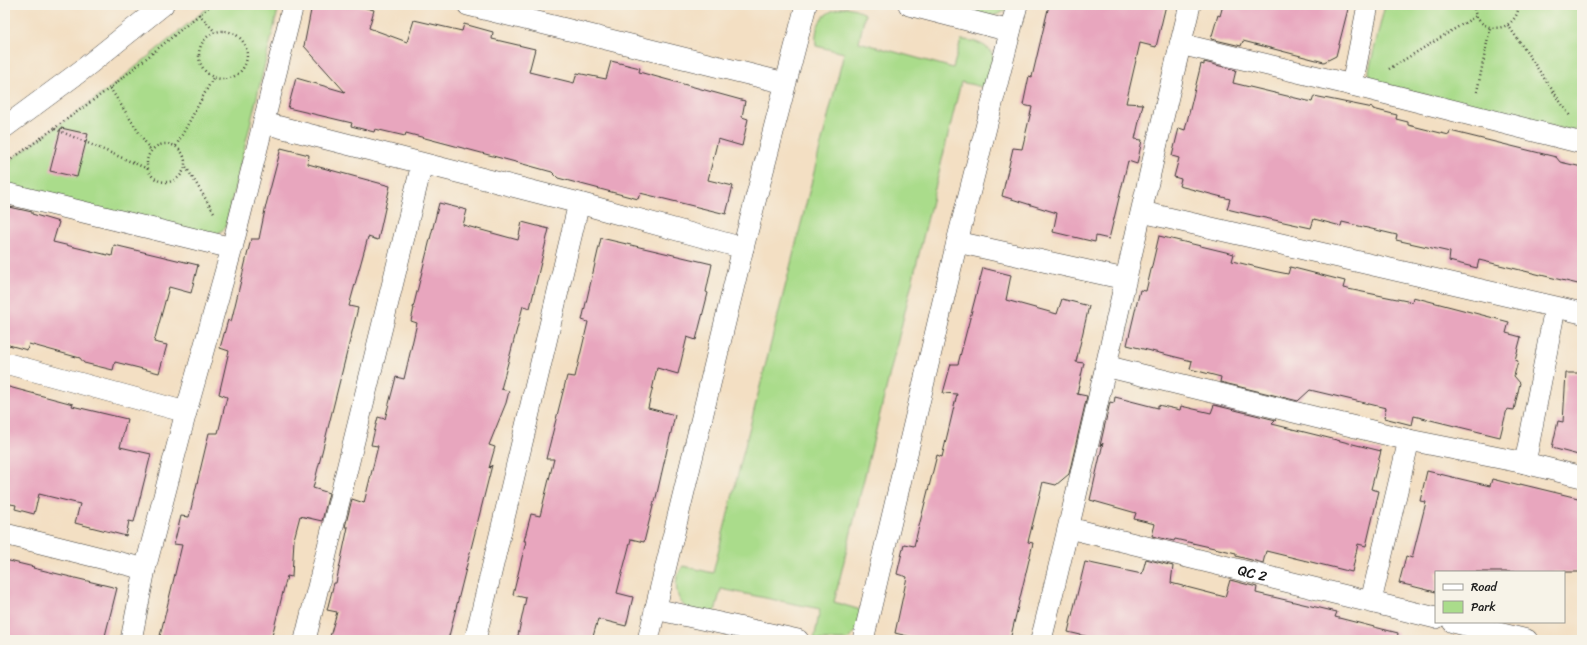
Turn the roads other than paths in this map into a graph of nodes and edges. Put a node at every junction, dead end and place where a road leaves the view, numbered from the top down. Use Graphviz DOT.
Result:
graph roads {
  1 [pos="163,5"];
  2 [pos="294,5"];
  3 [pos="468,5"];
  4 [pos="806,5"];
  5 [pos="909,5"];
  6 [pos="1017,5"];
  7 [pos="1190,5"];
  8 [pos="1368,5"];
  9 [pos="1010,31"];
  10 [pos="1180,44"];
  11 [pos="785,83"];
  12 [pos="1352,85"];
  13 [pos="264,123"];
  14 [pos="5,127"];
  15 [pos="1582,143"];
  16 [pos="422,164"];
  17 [pos="5,193"];
  18 [pos="579,203"];
  19 [pos="1142,212"];
  20 [pos="957,242"];
  21 [pos="232,248"];
  22 [pos="743,248"];
  23 [pos="1125,279"];
  24 [pos="1555,308"];
  25 [pos="1582,313"];
  26 [pos="5,363"];
  27 [pos="1105,366"];
  28 [pos="186,412"];
  29 [pos="1409,440"];
  30 [pos="1525,463"];
  31 [pos="1582,477"];
  32 [pos="1069,528"];
  33 [pos="5,534"];
  34 [pos="145,568"];
  35 [pos="1372,601"];
  36 [pos="655,609"];
  37 [pos="1435,618"];
  38 [pos="1455,623"];
  39 [pos="1482,635"];
  40 [pos="131,640"];
  41 [pos="305,640"];
  42 [pos="475,640"];
  43 [pos="648,640"];
  44 [pos="798,640"];
  45 [pos="863,640"];
  46 [pos="1041,640"];
  47 [pos="1527,640"];
  1 -- 14 [label="street"];
  2 -- 13 [label="street"];
  3 -- 11 [label="street"];
  4 -- 11 [label="street"];
  5 -- 9 [label="street"];
  6 -- 9 [label="street"];
  7 -- 10 [label="street"];
  8 -- 12 [label="street"];
  9 -- 20 [label="street"];
  10 -- 12 [label="street"];
  10 -- 19 [label="street"];
  11 -- 22 [label="street"];
  12 -- 15 [label="street"];
  13 -- 16 [label="street"];
  13 -- 21 [label="street"];
  16 -- 18 [label="street"];
  16 -- 41 [label="street"];
  17 -- 21 [label="street"];
  18 -- 22 [label="street"];
  18 -- 42 [label="street"];
  19 -- 23 [label="street"];
  19 -- 24 [label="street"];
  20 -- 23 [label="street"];
  20 -- 45 [label="street"];
  21 -- 28 [label="street"];
  22 -- 36 [label="street"];
  23 -- 27 [label="street"];
  24 -- 25 [label="street"];
  24 -- 30 [label="street"];
  26 -- 28 [label="street"];
  27 -- 29 [label="street"];
  27 -- 32 [label="street"];
  28 -- 34 [label="street"];
  29 -- 30 [label="street"];
  29 -- 35 [label="street"];
  30 -- 31 [label="street"];
  32 -- 35 [label="street, QC 2"];
  32 -- 46 [label="street"];
  33 -- 34 [label="street"];
  34 -- 40 [label="street"];
  35 -- 37 [label="street, QC 2"];
  36 -- 43 [label="street"];
  36 -- 44 [label="street"];
  38 -- 39 [label="street"];
  39 -- 47 [label="street"];
}
